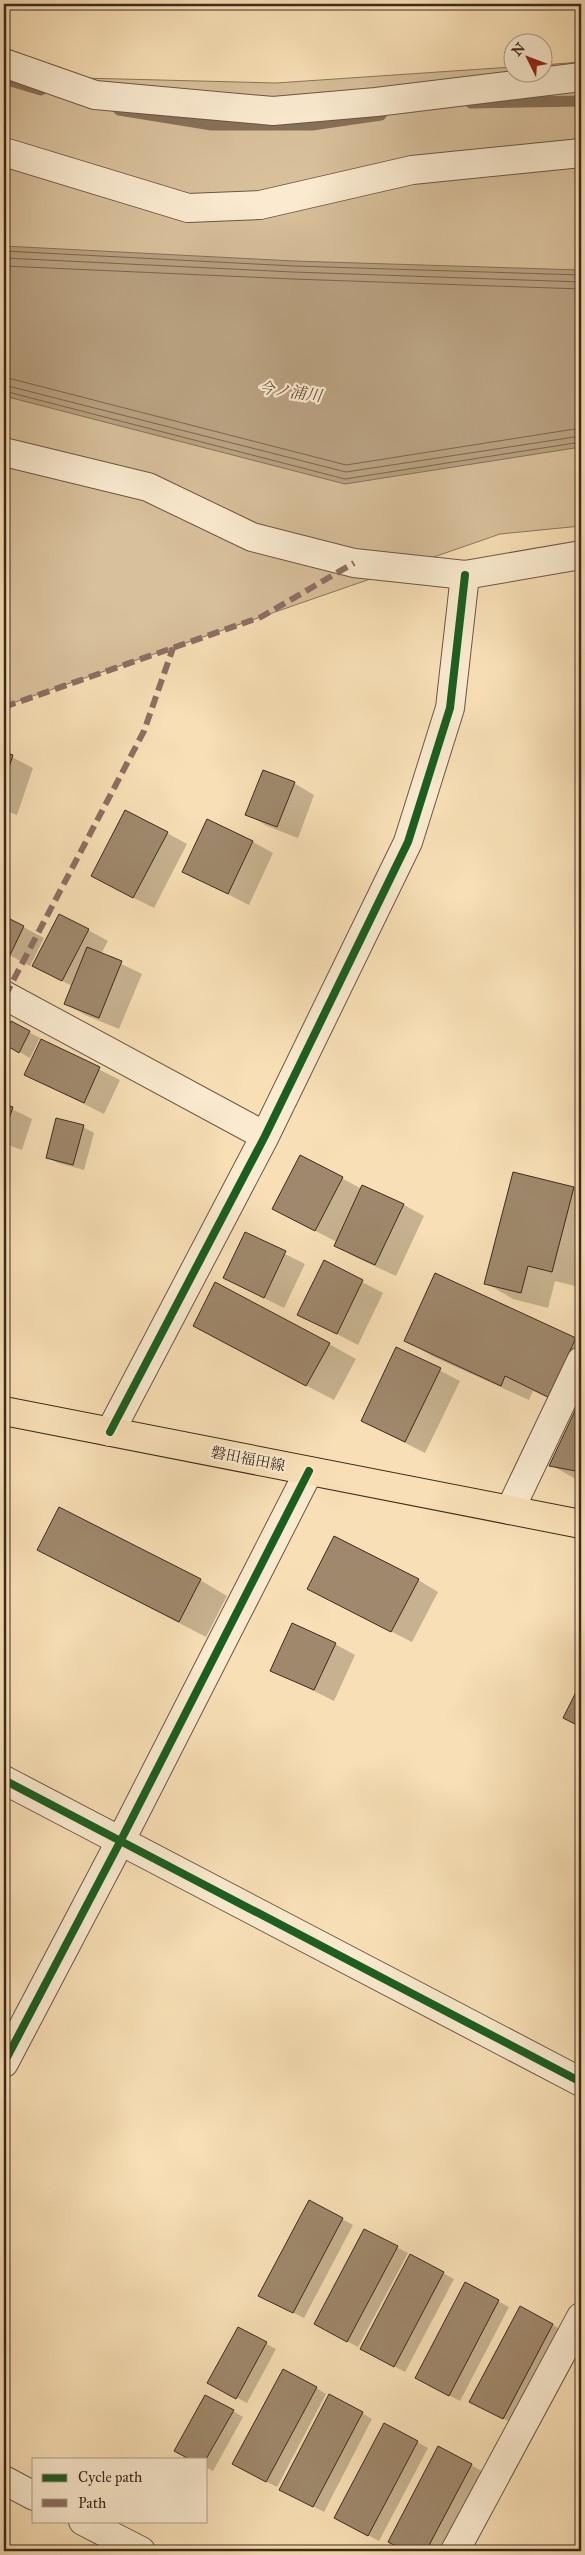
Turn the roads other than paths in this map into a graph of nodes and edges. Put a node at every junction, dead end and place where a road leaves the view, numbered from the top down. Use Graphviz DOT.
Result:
graph roads {
  1 [pos="4,62"];
  2 [pos="581,77"];
  3 [pos="4,152"];
  4 [pos="581,153"];
  5 [pos="4,452"];
  6 [pos="581,555"];
  7 [pos="465,576"];
  8 [pos="4,995"];
  9 [pos="265,1136"];
  10 [pos="581,1361"];
  11 [pos="4,1411"];
  12 [pos="110,1432"];
  13 [pos="309,1472"];
  14 [pos="510,1510"];
  15 [pos="581,1524"];
  16 [pos="4,1780"];
  17 [pos="121,1840"];
  18 [pos="4,2063"];
  19 [pos="581,2082"];
  20 [pos="581,2317"];
  21 [pos="4,2480"];
  22 [pos="32,2495"];
  23 [pos="85,2522"];
  24 [pos="141,2551"];
  25 [pos="455,2551"];
  1 -- 2 [label="street"];
  3 -- 4 [label="street"];
  5 -- 7 [label="street"];
  6 -- 7 [label="street"];
  7 -- 9 [label="street"];
  8 -- 9 [label="street"];
  9 -- 12 [label="street"];
  10 -- 14 [label="street"];
  11 -- 12 [label="main road, 磐田福田線"];
  12 -- 13 [label="main road, 磐田福田線"];
  13 -- 14 [label="main road, 磐田福田線"];
  13 -- 17 [label="street"];
  14 -- 15 [label="main road, 磐田福田線"];
  16 -- 17 [label="street"];
  17 -- 18 [label="street"];
  17 -- 19 [label="street"];
  20 -- 25 [label="street"];
  21 -- 22 [label="street"];
  23 -- 24 [label="street"];
}
